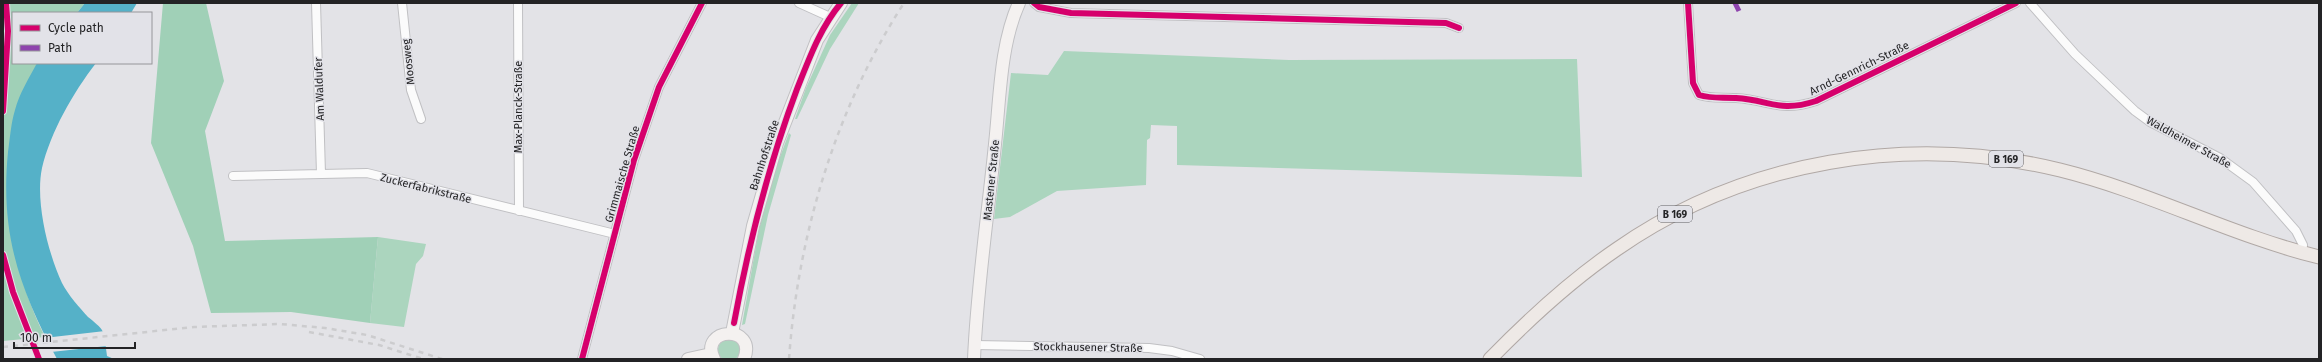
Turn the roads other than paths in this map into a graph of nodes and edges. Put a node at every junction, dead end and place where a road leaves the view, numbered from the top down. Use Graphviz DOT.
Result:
graph roads {
  1 [pos="316,3"];
  2 [pos="402,3"];
  3 [pos="518,3"];
  4 [pos="702,3"];
  5 [pos="799,3"];
  6 [pos="841,3"];
  7 [pos="1020,3"];
  8 [pos="1034,3"];
  9 [pos="1688,3"];
  10 [pos="2016,3"];
  11 [pos="2030,3"];
  12 [pos="830,17"];
  13 [pos="1458,28"];
  14 [pos="421,119"];
  15 [pos="321,174"];
  16 [pos="233,176"];
  17 [pos="519,211"];
  18 [pos="615,234"];
  19 [pos="2302,253"];
  20 [pos="2319,257"];
  21 [pos="732,333"];
  22 [pos="975,345"];
  23 [pos="712,356"];
  24 [pos="582,359"];
  25 [pos="688,359"];
  26 [pos="744,359"];
  27 [pos="974,359"];
  28 [pos="1200,359"];
  29 [pos="1490,359"];
  1 -- 15 [label="street, Am Waldufer"];
  2 -- 14 [label="street, Moosweg"];
  3 -- 17 [label="street, Max-Planck-Straße"];
  4 -- 18 [label="street, Grimmaische Straße"];
  5 -- 12 [label="street"];
  6 -- 12 [label="main road, Bahnhofstraße"];
  7 -- 22 [label="main road, Mastener Straße"];
  8 -- 13 [label="street"];
  9 -- 10 [label="street, Arnd-Gennrich-Straße"];
  11 -- 19 [label="street, Waldheimer Straße"];
  12 -- 21 [label="main road, Bahnhofstraße"];
  15 -- 16 [label="street, Zuckerfabrikstraße"];
  15 -- 17 [label="street, Zuckerfabrikstraße"];
  17 -- 18 [label="street, Zuckerfabrikstraße"];
  18 -- 24 [label="street, Grimmaische Straße"];
  19 -- 20 [label="main road, B 169"];
  19 -- 29 [label="main road, B 169"];
  21 -- 23 [label="main road"];
  21 -- 26 [label="main road"];
  22 -- 27 [label="main road, Mastener Straße"];
  22 -- 28 [label="street, Stockhausener Straße"];
  23 -- 25 [label="main road"];
}
